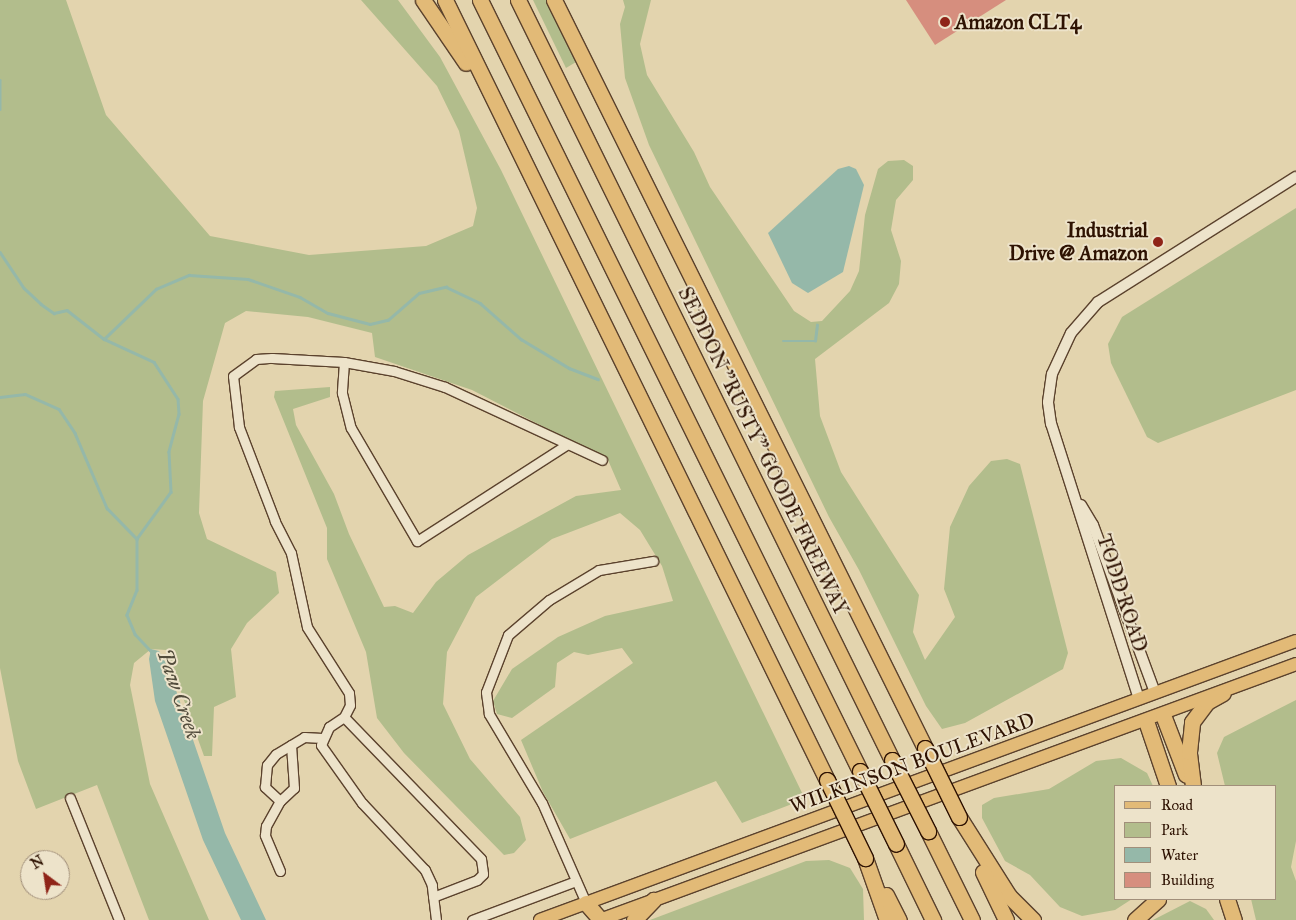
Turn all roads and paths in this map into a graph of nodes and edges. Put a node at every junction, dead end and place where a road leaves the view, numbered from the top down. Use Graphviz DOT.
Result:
graph roads {
  1 [pos="423,0"];
  2 [pos="445,0"];
  3 [pos="480,0"];
  4 [pos="518,0"];
  5 [pos="554,0"];
  6 [pos="564,0"];
  7 [pos="579,52"];
  8 [pos="502,121"];
  9 [pos="1296,177"];
  10 [pos="344,362"];
  11 [pos="566,445"];
  12 [pos="602,460"];
  13 [pos="1077,498"];
  14 [pos="653,561"];
  15 [pos="1296,641"];
  16 [pos="1296,664"];
  17 [pos="1155,693"];
  18 [pos="1223,693"];
  19 [pos="1139,699"];
  20 [pos="1163,715"];
  21 [pos="344,717"];
  22 [pos="1146,721"];
  23 [pos="322,738"];
  24 [pos="291,745"];
  25 [pos="1168,785"];
  26 [pos="1191,785"];
  27 [pos="1191,785"];
  28 [pos="70,798"];
  29 [pos="280,801"];
  30 [pos="959,817"];
  31 [pos="280,871"];
  32 [pos="872,873"];
  33 [pos="576,881"];
  34 [pos="433,897"];
  35 [pos="653,900"];
  36 [pos="1157,900"];
  37 [pos="1227,900"];
  38 [pos="586,903"];
  39 [pos="119,920"];
  40 [pos="436,920"];
  41 [pos="472,920"];
  42 [pos="540,920"];
  43 [pos="586,920"];
  44 [pos="601,920"];
  45 [pos="634,920"];
  46 [pos="887,920"];
  47 [pos="899,920"];
  48 [pos="934,920"];
  49 [pos="972,920"];
  50 [pos="1006,920"];
  51 [pos="1032,920"];
  52 [pos="1135,920"];
  53 [pos="1234,920"];
  1 -- 8 [label="highway"];
  2 -- 8 [label="highway"];
  3 -- 48 [label="highway, bridge"];
  4 -- 49 [label="highway, SEDDON \"RUSTY\" GOODE FREEWAY, bridge"];
  5 -- 7 [label="highway"];
  6 -- 7 [label="highway"];
  7 -- 30 [label="highway, bridge"];
  8 -- 32 [label="highway, bridge"];
  9 -- 13 [label="street, TODD ROAD"];
  10 -- 11 [label="street"];
  10 -- 11 [label="street"];
  10 -- 21 [label="street"];
  11 -- 12 [label="street"];
  13 -- 17 [label="street, TODD ROAD"];
  13 -- 19 [label="street, TODD ROAD"];
  14 -- 33 [label="street"];
  15 -- 17 [label="main road, WILKINSON BOULEVARD"];
  16 -- 18 [label="main road, WILKINSON BOULEVARD"];
  17 -- 19 [label="main road, WILKINSON BOULEVARD"];
  17 -- 20 [label="main road"];
  18 -- 20 [label="main road, WILKINSON BOULEVARD"];
  18 -- 26 [label="highway"];
  19 -- 22 [label="main road"];
  19 -- 38 [label="main road, WILKINSON BOULEVARD"];
  20 -- 22 [label="main road, WILKINSON BOULEVARD"];
  20 -- 27 [label="highway"];
  21 -- 23 [label="street"];
  21 -- 34 [label="street"];
  22 -- 25 [label="highway"];
  22 -- 35 [label="main road, WILKINSON BOULEVARD"];
  23 -- 24 [label="street"];
  23 -- 34 [label="street"];
  24 -- 29 [label="street"];
  24 -- 29 [label="street"];
  28 -- 39 [label="street"];
  29 -- 31 [label="street"];
  30 -- 50 [label="highway"];
  30 -- 51 [label="highway"];
  32 -- 46 [label="highway"];
  32 -- 47 [label="highway"];
  33 -- 38 [label="street"];
  33 -- 41 [label="street"];
  34 -- 40 [label="street"];
  35 -- 44 [label="main road, WILKINSON BOULEVARD"];
  35 -- 45 [label="highway"];
  36 -- 52 [label="highway"];
  37 -- 53 [label="highway"];
  38 -- 42 [label="main road, WILKINSON BOULEVARD"];
  38 -- 43 [label="highway"];
  38 -- 44 [label="highway"];
}
